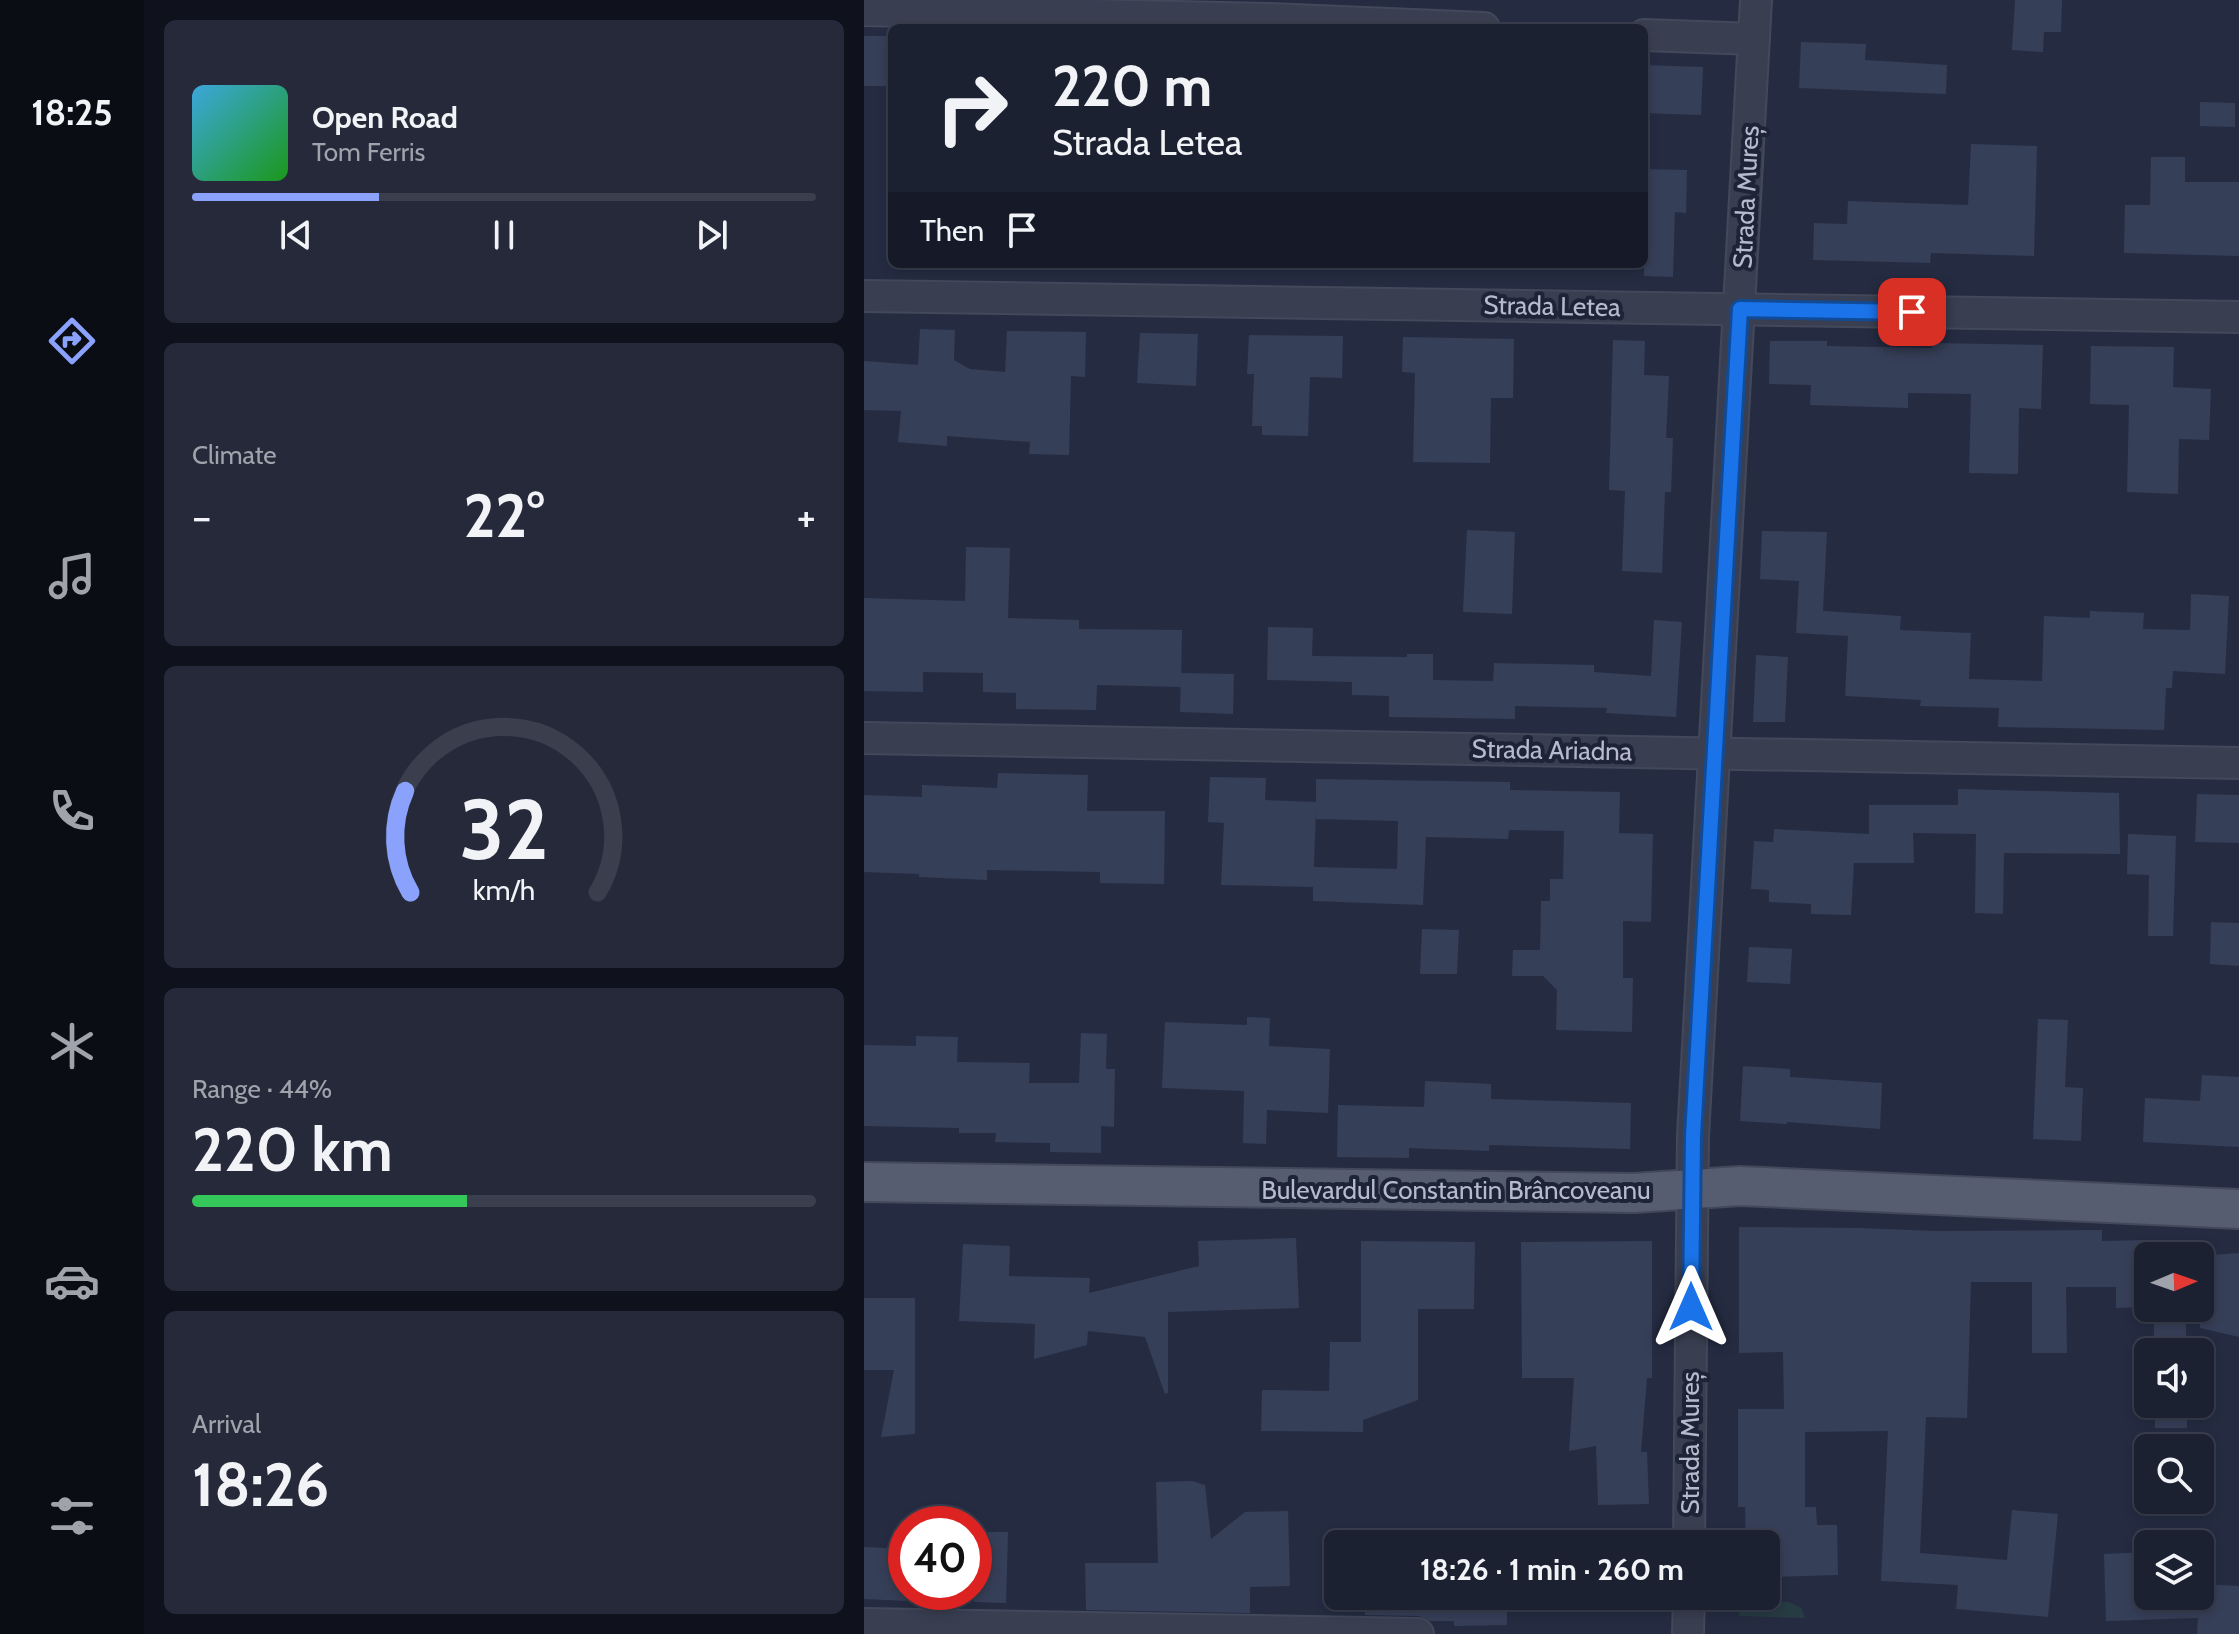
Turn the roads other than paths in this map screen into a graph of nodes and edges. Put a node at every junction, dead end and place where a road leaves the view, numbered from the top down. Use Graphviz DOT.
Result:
graph roads {
  1 [pos="1756,0"];
  2 [pos="864,10"];
  3 [pos="1388,24"];
  4 [pos="1648,35"];
  5 [pos="1754,39"];
  6 [pos="864,296"];
  7 [pos="1740,309"];
  8 [pos="2239,317"];
  9 [pos="864,738"];
  10 [pos="1715,753"];
  11 [pos="2239,763"];
  12 [pos="864,1182"];
  13 [pos="1692,1189"];
  14 [pos="2239,1209"];
  15 [pos="1689,1530"];
  16 [pos="1689,1610"];
  17 [pos="864,1624"];
  18 [pos="1418,1634"];
  19 [pos="1688,1634"];
  1 -- 5 [label="street, Strada Mureș"];
  2 -- 3 [label="street"];
  4 -- 5 [label="street"];
  5 -- 7 [label="street, Strada Mureș"];
  6 -- 7 [label="street, Strada Letea"];
  7 -- 8 [label="street, Strada Letea"];
  7 -- 10 [label="street, Strada Mureș"];
  9 -- 10 [label="street, Strada Ariadna"];
  10 -- 11 [label="street, Strada Ariadna"];
  10 -- 13 [label="street, Strada Mureș"];
  12 -- 13 [label="main road, Bulevardul Constantin Brâncoveanu"];
  13 -- 14 [label="main road, Bulevardul Constantin Brâncoveanu"];
  13 -- 15 [label="street, Strada Mureș"];
  16 -- 19 [label="street"];
  17 -- 18 [label="street"];
}
